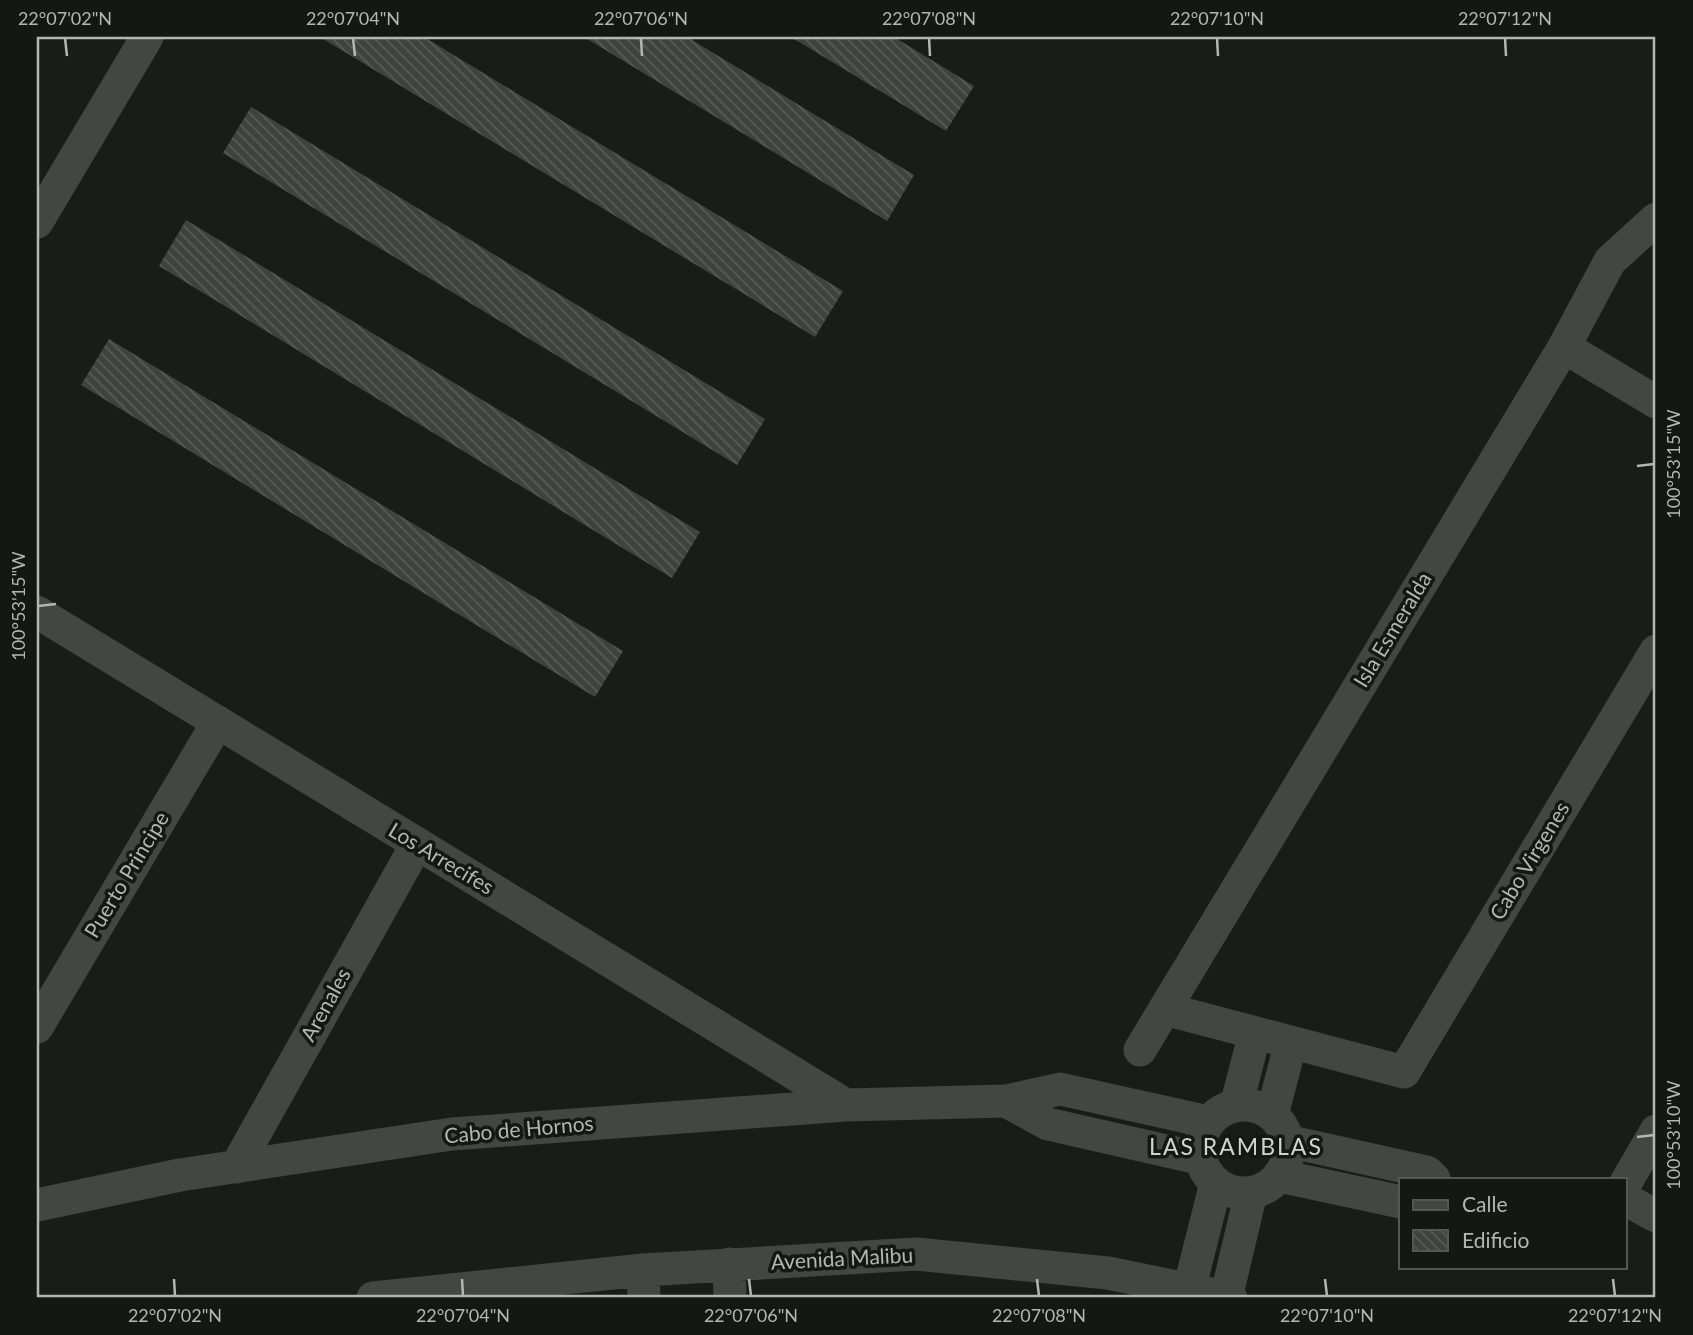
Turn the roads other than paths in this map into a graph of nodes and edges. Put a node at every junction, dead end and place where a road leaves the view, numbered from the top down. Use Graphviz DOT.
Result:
graph roads {
  1 [pos="147,37"];
  2 [pos="1656,219"];
  3 [pos="37,222"];
  4 [pos="1564,347"];
  5 [pos="1656,402"];
  6 [pos="37,612"];
  7 [pos="1656,651"];
  8 [pos="218,722"];
  9 [pos="417,844"];
  10 [pos="1165,1009"];
  11 [pos="37,1027"];
  12 [pos="1255,1033"];
  13 [pos="1291,1042"];
  14 [pos="1140,1050"];
  15 [pos="1084,1095"];
  16 [pos="1006,1101"];
  17 [pos="846,1105"];
  18 [pos="1222,1114"];
  19 [pos="1280,1128"];
  20 [pos="1075,1130"];
  21 [pos="1656,1131"];
  22 [pos="1399,1166"];
  23 [pos="236,1167"];
  24 [pos="1209,1171"];
  25 [pos="1280,1176"];
  26 [pos="1433,1178"];
  27 [pos="1626,1182"];
  28 [pos="1251,1193"];
  29 [pos="1626,1200"];
  30 [pos="1396,1201"];
  31 [pos="37,1205"];
  32 [pos="1656,1216"];
  33 [pos="729,1264"];
  34 [pos="644,1284"];
  35 [pos="1189,1290"];
  36 [pos="373,1298"];
  37 [pos="730,1298"];
  38 [pos="1228,1298"];
  1 -- 3 [label="street"];
  2 -- 4 [label="street, Isla Esmeralda"];
  4 -- 5 [label="street"];
  4 -- 10 [label="street, Isla Esmeralda"];
  6 -- 8 [label="street, Los Arrecifes"];
  7 -- 13 [label="street, Cabo Virgenes"];
  8 -- 9 [label="street, Los Arrecifes"];
  8 -- 11 [label="street, Puerto Principe"];
  9 -- 17 [label="street, Los Arrecifes"];
  9 -- 23 [label="street, Arenales"];
  10 -- 12 [label="street"];
  10 -- 14 [label="street, Isla Esmeralda"];
  12 -- 13 [label="street"];
  12 -- 18 [label="street"];
  13 -- 19 [label="street"];
  15 -- 16 [label="street, Cabo de Hornos"];
  15 -- 18 [label="street, Cabo de Hornos"];
  15 -- 20 [label="street"];
  16 -- 17 [label="street, Cabo de Hornos"];
  16 -- 20 [label="street"];
  17 -- 23 [label="street, Cabo de Hornos"];
  18 -- 19 [label="street"];
  18 -- 24 [label="street"];
  19 -- 22 [label="street"];
  19 -- 25 [label="street"];
  20 -- 24 [label="street"];
  21 -- 27 [label="street"];
  22 -- 26 [label="street"];
  22 -- 30 [label="street"];
  23 -- 31 [label="street, Cabo de Hornos"];
  24 -- 28 [label="street"];
  24 -- 35 [label="street"];
  25 -- 28 [label="street"];
  25 -- 30 [label="street"];
  28 -- 38 [label="street"];
  29 -- 32 [label="street"];
  33 -- 34 [label="street, Avenida Malibu"];
  33 -- 35 [label="street, Avenida Malibu"];
  33 -- 37 [label="street"];
  34 -- 36 [label="street, Avenida Malibu"];
  35 -- 38 [label="street, Avenida Malibu"];
}
